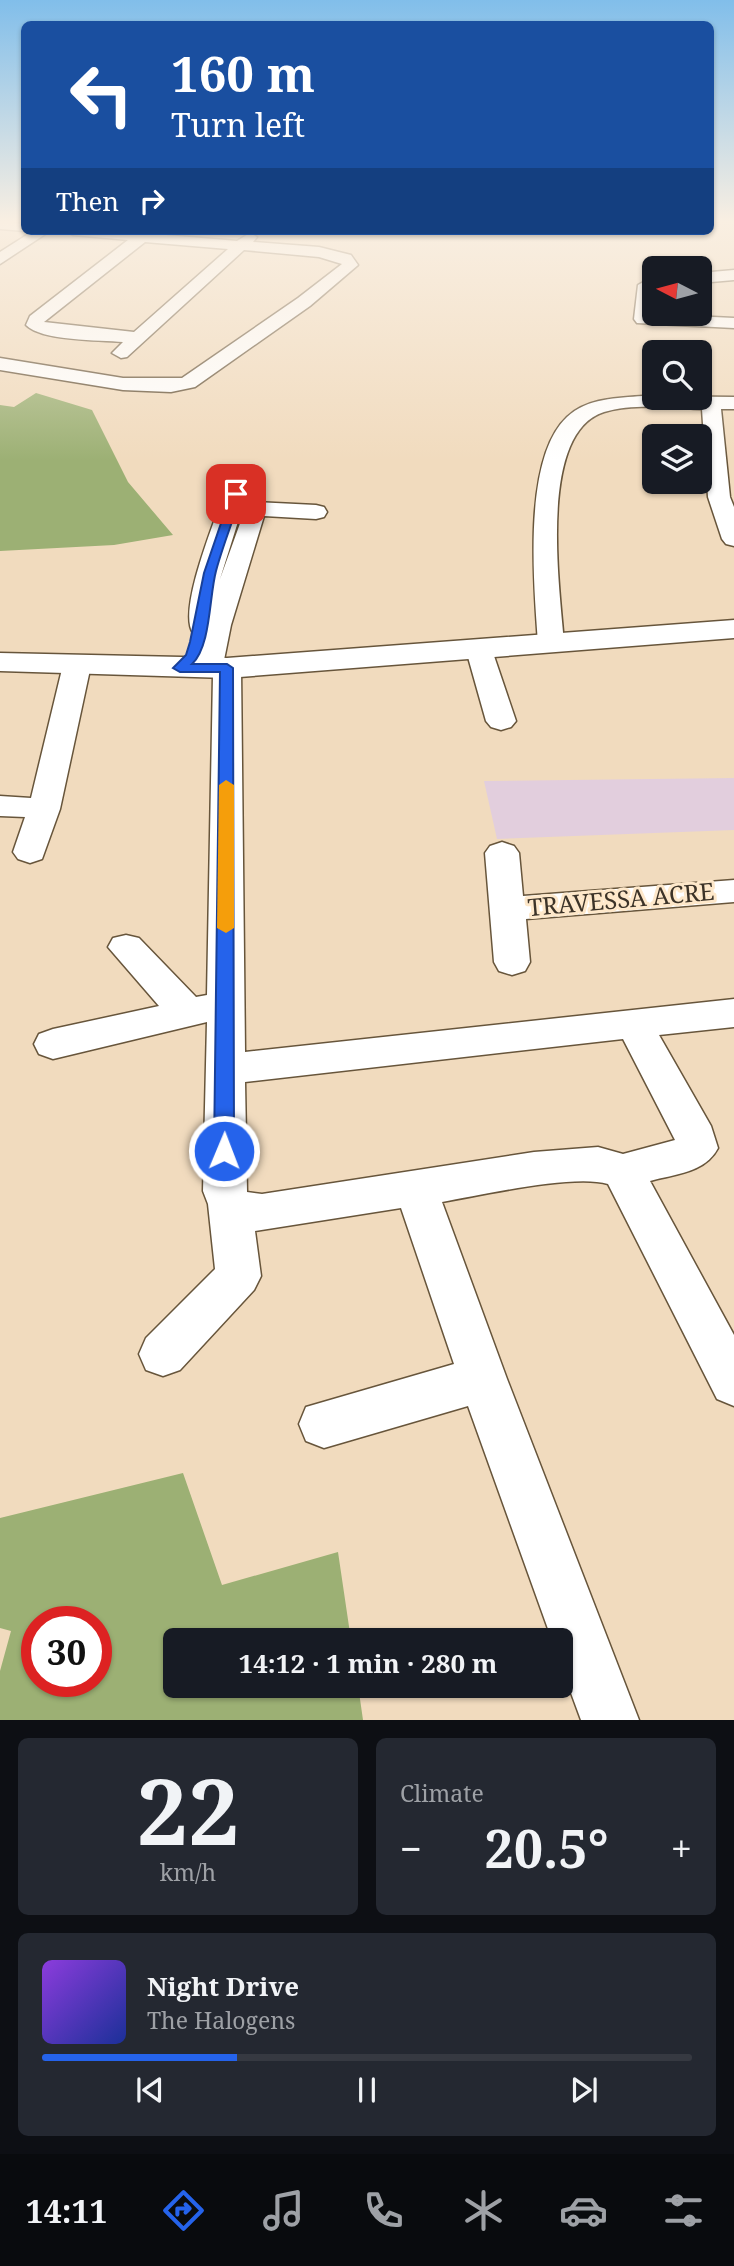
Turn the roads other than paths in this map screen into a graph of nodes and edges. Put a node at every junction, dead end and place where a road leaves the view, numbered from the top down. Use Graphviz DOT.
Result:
graph roads {
  1 [pos="61,300"];
  2 [pos="180,300"];
  3 [pos="306,300"];
  4 [pos="712,323"];
  5 [pos="734,324"];
  6 [pos="138,338"];
  7 [pos="0,364"];
  8 [pos="95,379"];
  9 [pos="734,403"];
  10 [pos="712,404"];
  11 [pos="642,405"];
  12 [pos="241,477"];
  13 [pos="316,512"];
  14 [pos="734,540"];
  15 [pos="734,629"];
  16 [pos="551,643"];
  17 [pos="479,650"];
  18 [pos="0,662"];
  19 [pos="77,665"];
  20 [pos="205,668"];
  21 [pos="501,722"];
  22 [pos="0,806"];
  23 [pos="44,809"];
  24 [pos="30,852"];
  25 [pos="502,853"];
  26 [pos="734,891"];
  27 [pos="509,909"];
  28 [pos="126,947"];
  29 [pos="512,962"];
  30 [pos="226,1004"];
  31 [pos="186,1011"];
  32 [pos="734,1013"];
  33 [pos="634,1024"];
  34 [pos="53,1044"];
  35 [pos="225,1069"];
  36 [pos="623,1171"];
  37 [pos="416,1189"];
  38 [pos="230,1204"];
  39 [pos="163,1354"];
  40 [pos="483,1379"];
  41 [pos="734,1383"];
  42 [pos="324,1424"];
  43 [pos="610,1720"];
  1 -- 6 [label="street"];
  2 -- 6 [label="street"];
  3 -- 8 [label="street"];
  4 -- 5 [label="street"];
  6 -- 8 [label="street"];
  7 -- 8 [label="street"];
  9 -- 10 [label="street"];
  10 -- 14 [label="street"];
  11 -- 16 [label="street"];
  12 -- 20 [label="street"];
  13 -- 20 [label="street"];
  15 -- 16 [label="street"];
  16 -- 17 [label="street"];
  17 -- 20 [label="street"];
  17 -- 21 [label="street"];
  18 -- 19 [label="street"];
  19 -- 20 [label="street"];
  19 -- 23 [label="street"];
  20 -- 30 [label="street"];
  22 -- 23 [label="street"];
  23 -- 24 [label="street"];
  25 -- 27 [label="street"];
  26 -- 27 [label="street, TRAVESSA ACRE"];
  27 -- 29 [label="street"];
  28 -- 31 [label="street"];
  30 -- 31 [label="street"];
  30 -- 35 [label="street"];
  31 -- 34 [label="street"];
  32 -- 33 [label="street"];
  33 -- 35 [label="street"];
  33 -- 36 [label="street"];
  35 -- 38 [label="street"];
  36 -- 37 [label="street"];
  36 -- 41 [label="street"];
  37 -- 38 [label="street"];
  37 -- 40 [label="street"];
  38 -- 39 [label="street"];
  40 -- 42 [label="street"];
  40 -- 43 [label="street"];
}
